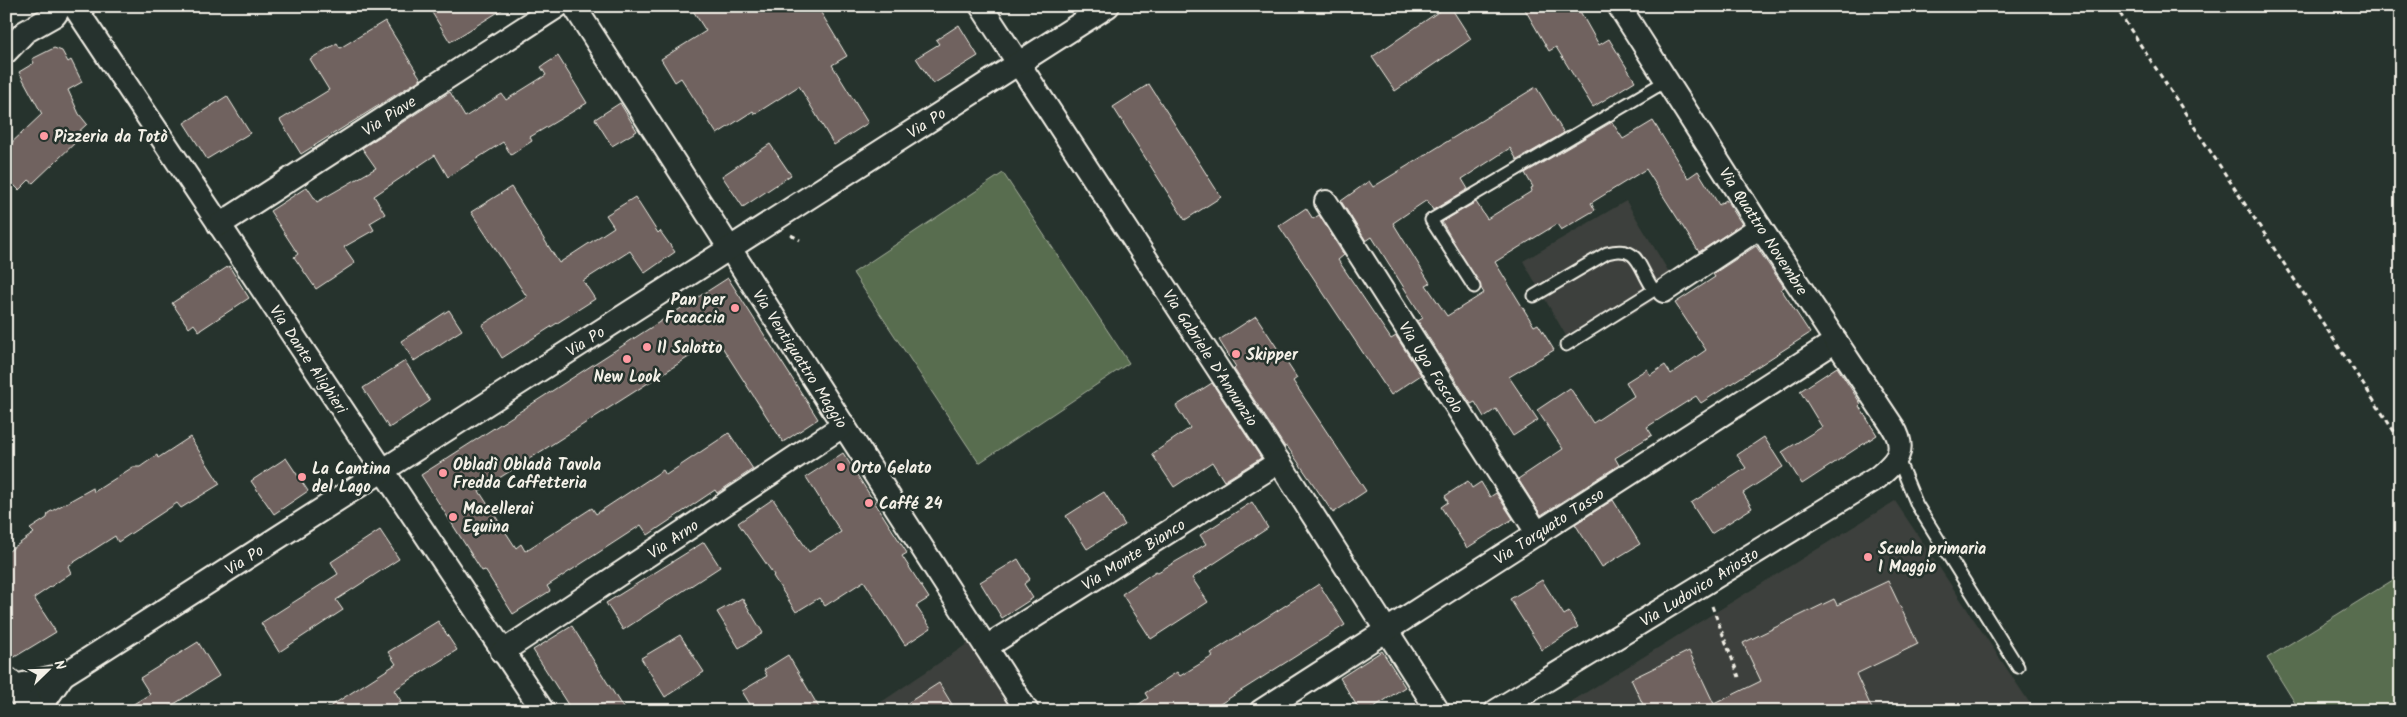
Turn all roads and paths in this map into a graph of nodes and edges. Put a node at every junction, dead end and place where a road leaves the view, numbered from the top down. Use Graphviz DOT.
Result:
graph roads {
  1 [pos="61,6"];
  2 [pos="74,6"];
  3 [pos="558,6"];
  4 [pos="574,6"];
  5 [pos="981,6"];
  6 [pos="1108,6"];
  7 [pos="1619,6"];
  8 [pos="2115,6"];
  9 [pos="6,52"];
  10 [pos="1018,64"];
  11 [pos="1666,81"];
  12 [pos="1326,202"];
  13 [pos="219,225"];
  14 [pos="1760,227"];
  15 [pos="731,248"];
  16 [pos="1474,287"];
  17 [pos="1659,290"];
  18 [pos="1534,296"];
  19 [pos="1836,341"];
  20 [pos="1566,346"];
  21 [pos="844,425"];
  22 [pos="2401,442"];
  23 [pos="1898,459"];
  24 [pos="1279,462"];
  25 [pos="383,471"];
  26 [pos="1538,534"];
  27 [pos="1704,584"];
  28 [pos="1387,630"];
  29 [pos="986,647"];
  30 [pos="502,652"];
  31 [pos="2018,667"];
  32 [pos="63,675"];
  33 [pos="1739,677"];
  34 [pos="11,683"];
  35 [pos="30,711"];
  36 [pos="38,711"];
  37 [pos="542,711"];
  38 [pos="1027,711"];
  39 [pos="1261,711"];
  40 [pos="1438,711"];
  41 [pos="1496,711"];
  1 -- 9 [label="street"];
  2 -- 13 [label="street, Via Dante Alighieri"];
  3 -- 13 [label="street, Via Piave"];
  4 -- 15 [label="street, Via Ventiquattro Maggio"];
  5 -- 10 [label="street, Via Gabriele D'Annunzio"];
  6 -- 10 [label="street, Via Po"];
  7 -- 11 [label="street, Via Quattro Novembre"];
  8 -- 22 [label="path"];
  10 -- 15 [label="street, Via Po"];
  10 -- 24 [label="street, Via Gabriele D'Annunzio"];
  11 -- 14 [label="street, Via Quattro Novembre"];
  11 -- 16 [label="lane"];
  12 -- 26 [label="street, Via Ugo Foscolo"];
  13 -- 25 [label="street, Via Dante Alighieri"];
  14 -- 17 [label="street"];
  14 -- 19 [label="street, Via Quattro Novembre"];
  15 -- 21 [label="street, Via Ventiquattro Maggio"];
  15 -- 25 [label="street, Via Po"];
  17 -- 18 [label="lane"];
  17 -- 20 [label="lane"];
  19 -- 23 [label="street, Via Quattro Novembre"];
  19 -- 26 [label="street, Via Torquato Tasso"];
  21 -- 29 [label="street, Via Ventiquattro Maggio"];
  21 -- 30 [label="street, Via Arno"];
  23 -- 27 [label="street, Via Ludovico Ariosto"];
  23 -- 31 [label="lane"];
  24 -- 28 [label="street, Via Gabriele D'Annunzio"];
  24 -- 29 [label="street, Via Monte Bianco"];
  25 -- 30 [label="street, Via Dante Alighieri"];
  25 -- 32 [label="street, Via Po"];
  26 -- 28 [label="street, Via Torquato Tasso"];
  27 -- 33 [label="path"];
  27 -- 41 [label="street, Via Ludovico Ariosto"];
  28 -- 39 [label="street, Via Torquato Tasso"];
  28 -- 40 [label="street, Via Gabriele D'Annunzio"];
  29 -- 38 [label="street, Via Ventiquattro Maggio"];
  30 -- 37 [label="street, Via Dante Alighieri"];
  32 -- 34 [label="street, Via Po"];
  32 -- 36 [label="street, Via Po"];
  34 -- 35 [label="street"];
}
